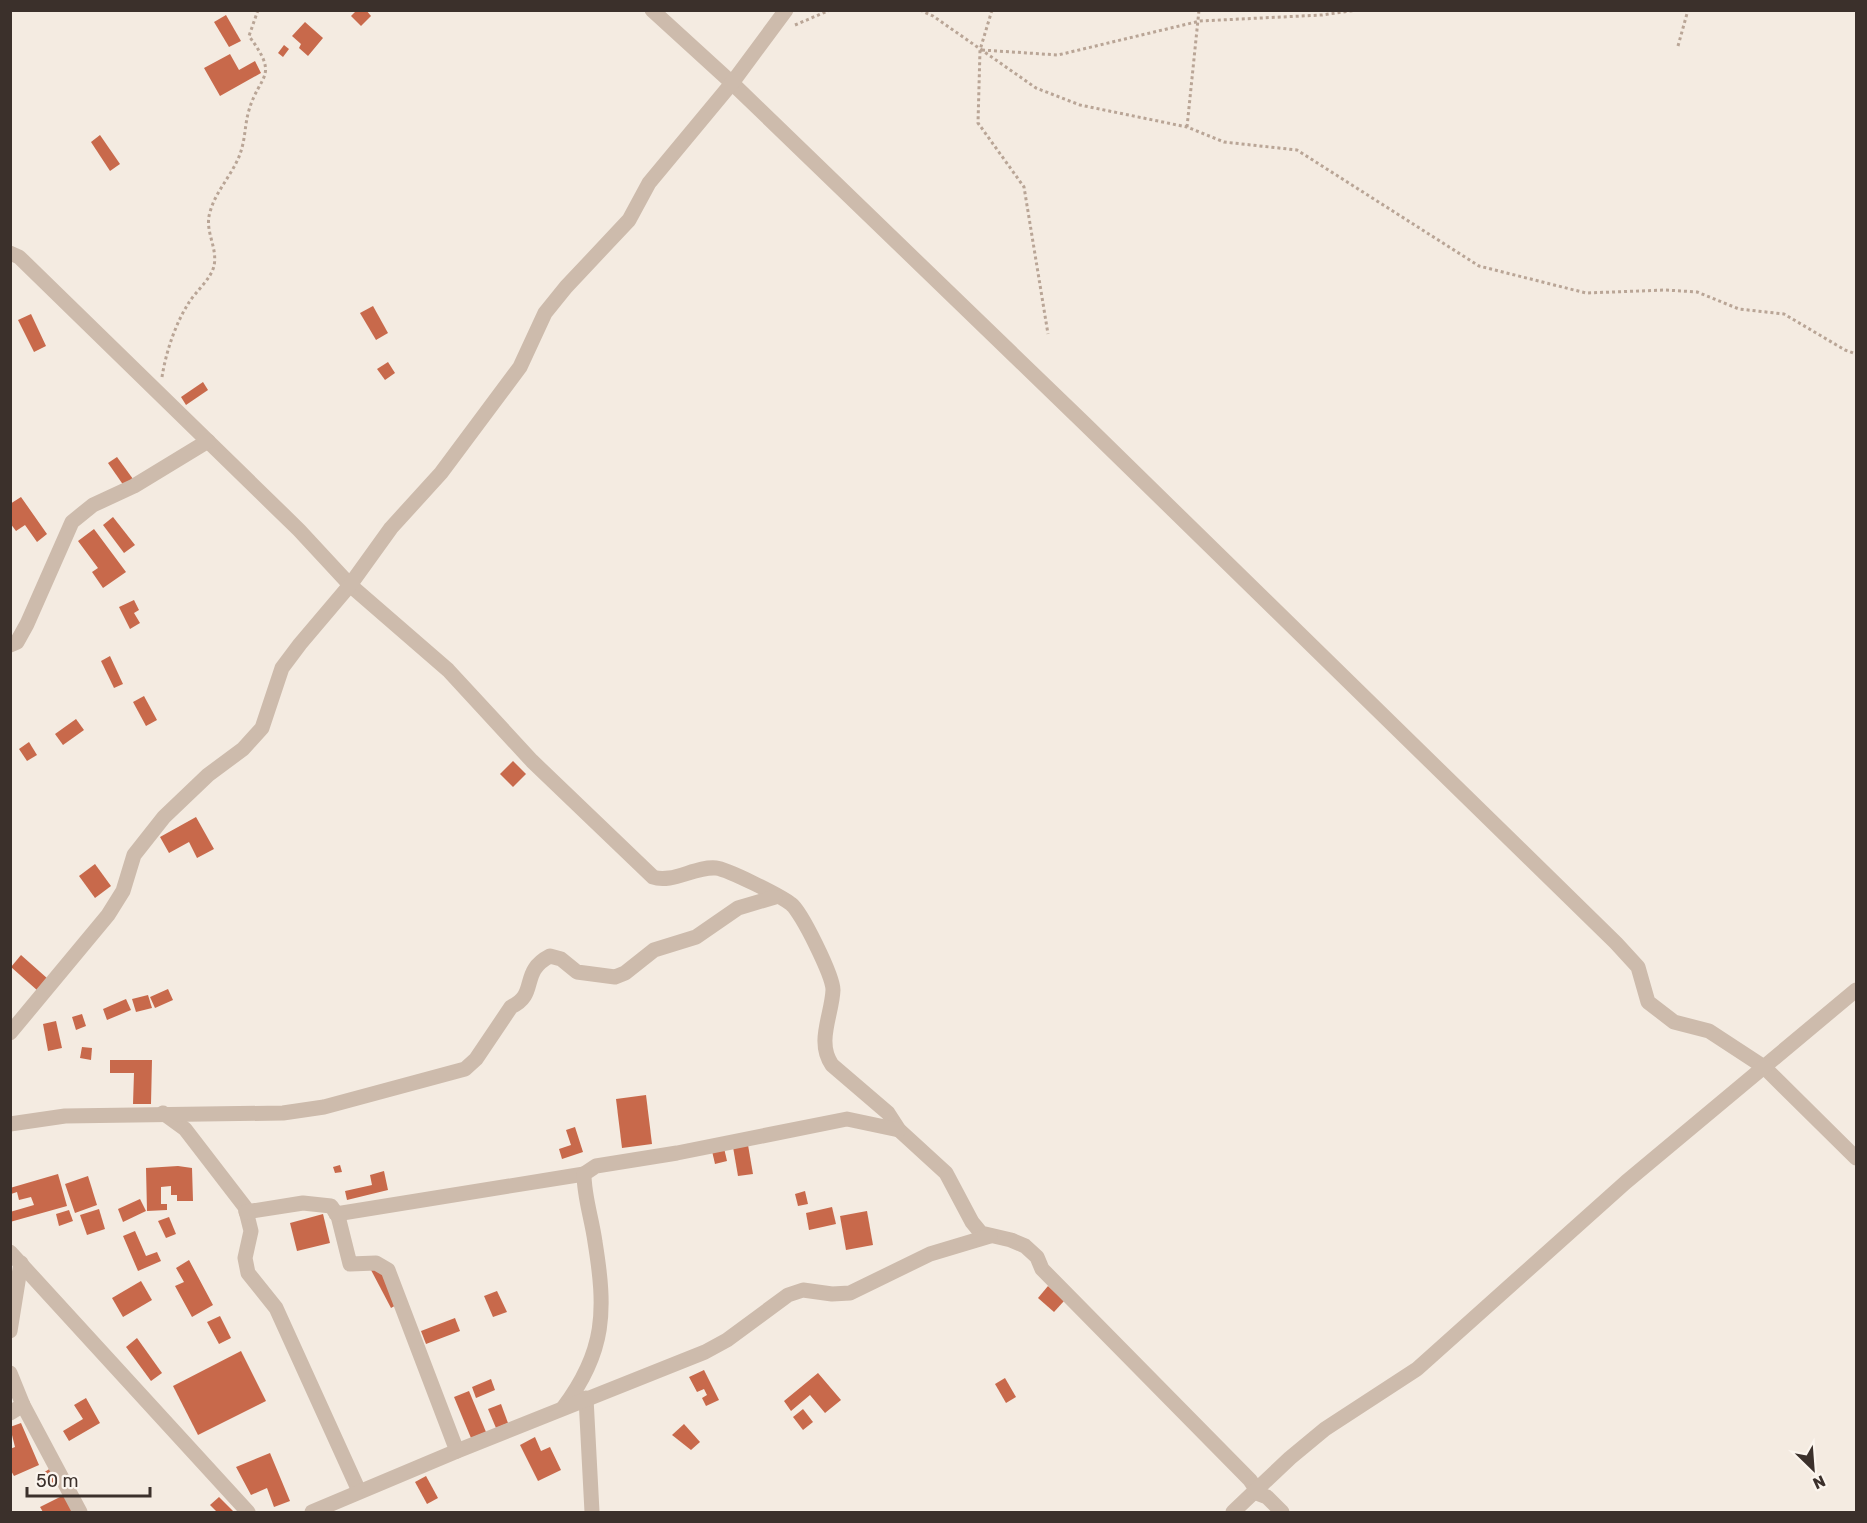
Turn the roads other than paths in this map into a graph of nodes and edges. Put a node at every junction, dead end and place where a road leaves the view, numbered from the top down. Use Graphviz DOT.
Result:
graph roads {
  1 [pos="652,10"];
  2 [pos="786,10"];
  3 [pos="732,83"];
  4 [pos="10,253"];
  5 [pos="208,441"];
  6 [pos="350,585"];
  7 [pos="10,645"];
  8 [pos="775,897"];
  9 [pos="1857,990"];
  10 [pos="10,1033"];
  11 [pos="1764,1067"];
  12 [pos="164,1113"];
  13 [pos="10,1124"];
  14 [pos="899,1130"];
  15 [pos="1857,1158"];
  16 [pos="584,1174"];
  17 [pos="246,1212"];
  18 [pos="336,1214"];
  19 [pos="990,1236"];
  20 [pos="16,1258"];
  21 [pos="10,1331"];
  22 [pos="10,1373"];
  23 [pos="586,1398"];
  24 [pos="563,1408"];
  25 [pos="17,1409"];
  26 [pos="457,1451"];
  27 [pos="359,1491"];
  28 [pos="1254,1492"];
  29 [pos="80,1512"];
  30 [pos="248,1512"];
  31 [pos="312,1512"];
  32 [pos="592,1512"];
  33 [pos="1233,1512"];
  34 [pos="1282,1512"];
  1 -- 3 [label="street"];
  2 -- 3 [label="street"];
  3 -- 6 [label="street"];
  3 -- 11 [label="street"];
  4 -- 5 [label="street"];
  5 -- 6 [label="street"];
  5 -- 7 [label="street"];
  6 -- 8 [label="street"];
  6 -- 10 [label="street"];
  8 -- 12 [label="street"];
  8 -- 14 [label="street"];
  9 -- 11 [label="street"];
  11 -- 15 [label="street"];
  11 -- 28 [label="street"];
  12 -- 13 [label="street"];
  12 -- 17 [label="street"];
  14 -- 16 [label="street"];
  14 -- 19 [label="street"];
  16 -- 18 [label="street"];
  16 -- 24 [label="street"];
  17 -- 18 [label="street"];
  17 -- 27 [label="street"];
  18 -- 26 [label="street"];
  19 -- 23 [label="street"];
  19 -- 28 [label="street"];
  20 -- 21 [label="street"];
  20 -- 30 [label="street"];
  22 -- 25 [label="street"];
  23 -- 24 [label="street"];
  23 -- 32 [label="street"];
  24 -- 26 [label="street"];
  25 -- 29 [label="street"];
  26 -- 27 [label="street"];
  27 -- 31 [label="street"];
  28 -- 33 [label="street"];
  28 -- 34 [label="street"];
}
